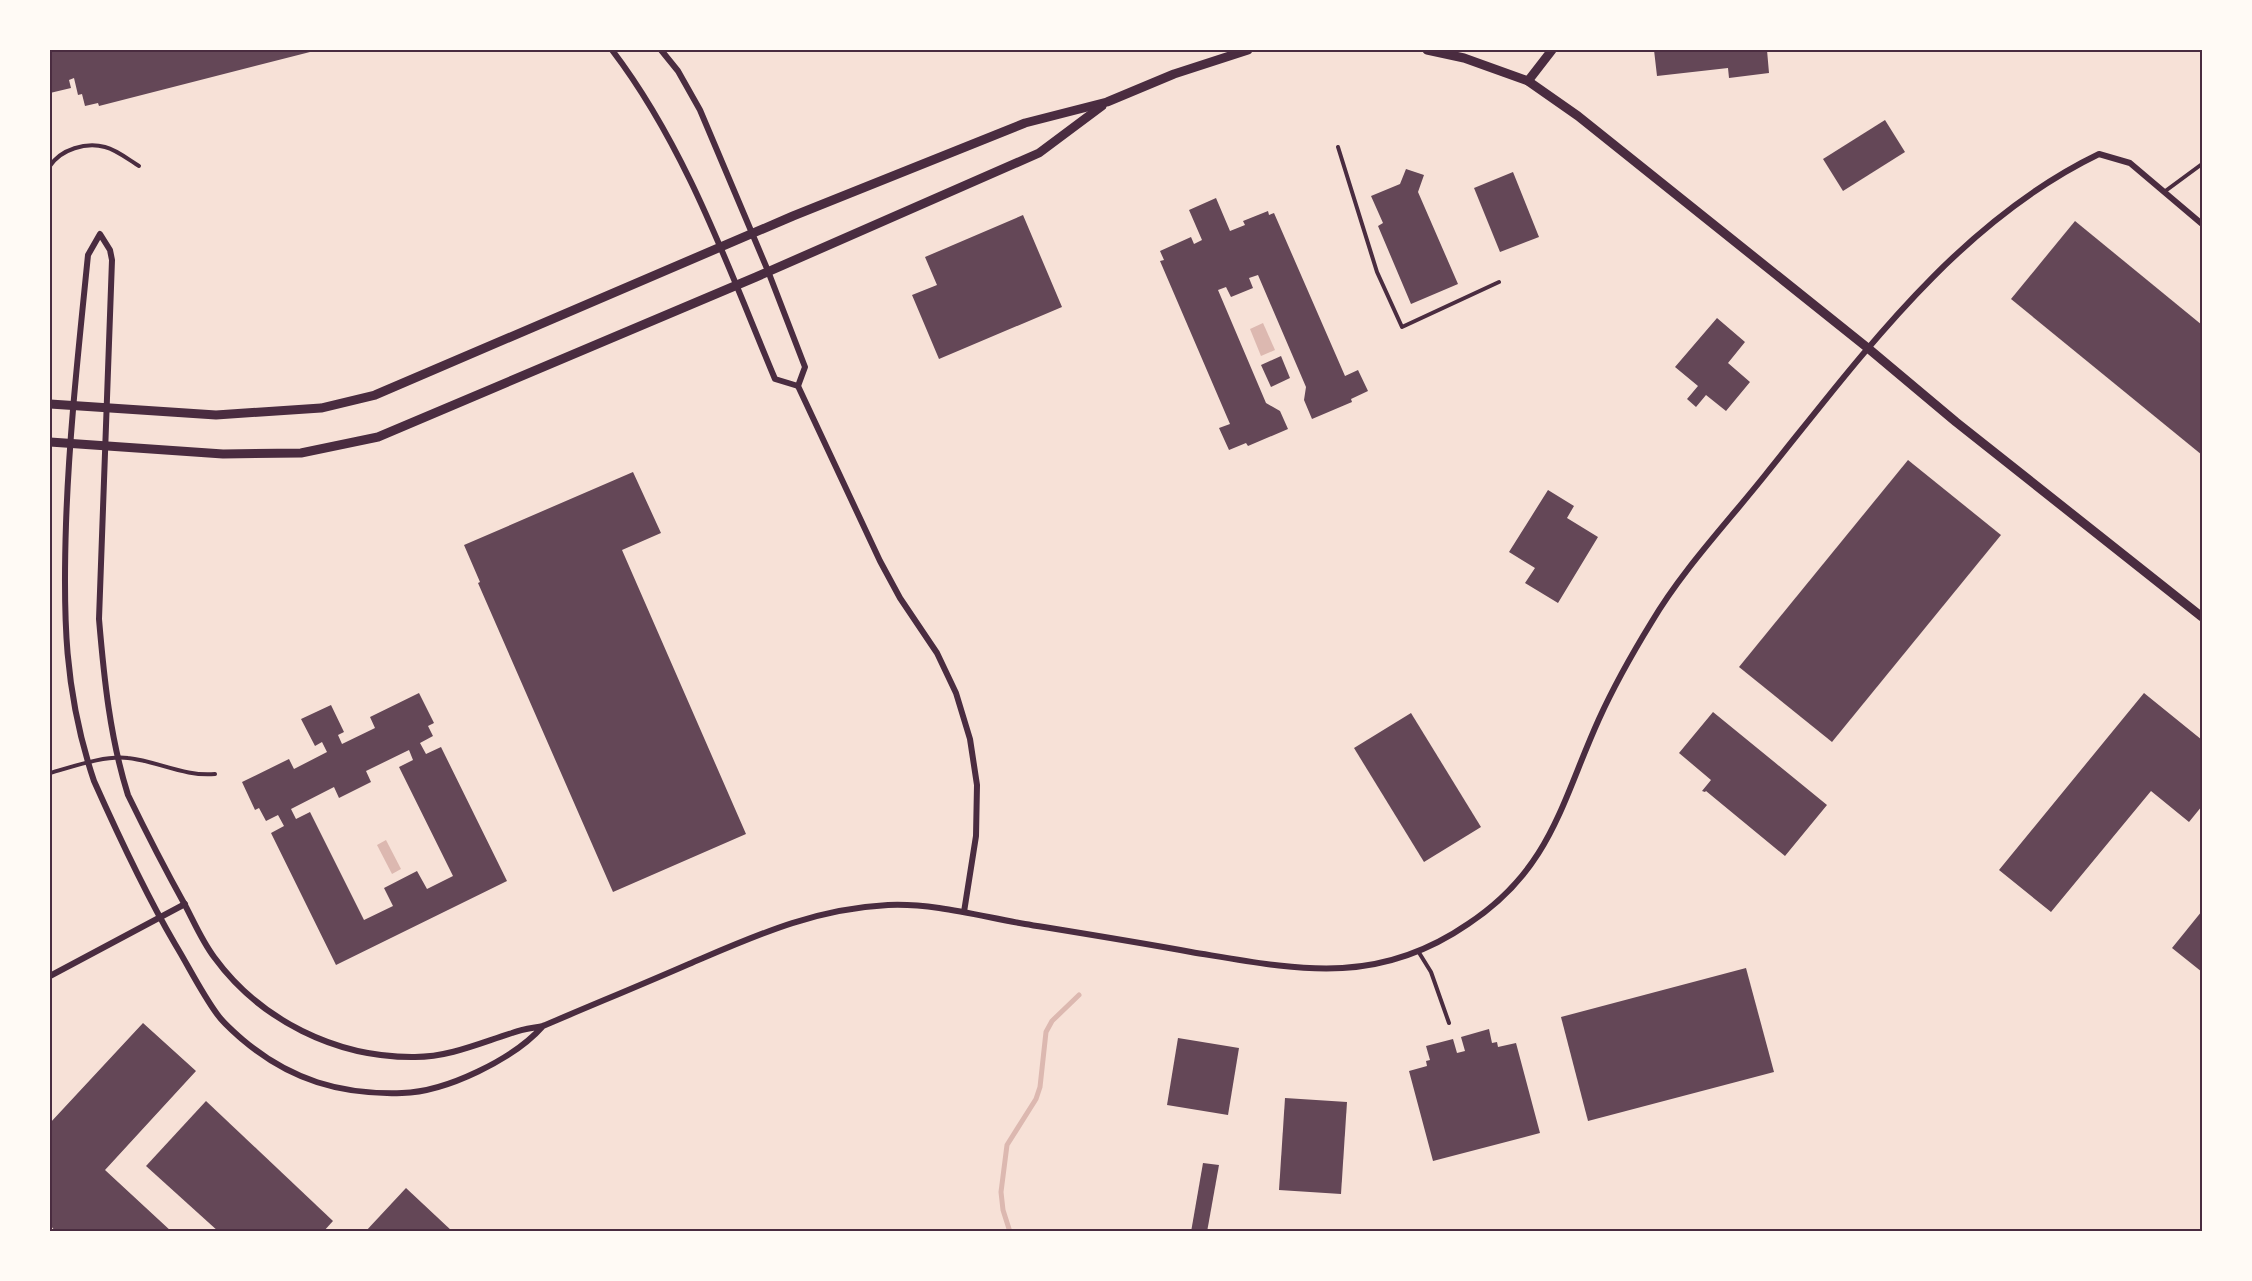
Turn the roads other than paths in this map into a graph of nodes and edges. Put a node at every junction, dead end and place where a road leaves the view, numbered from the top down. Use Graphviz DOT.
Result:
graph roads {
  1 [pos="612,50"];
  2 [pos="661,50"];
  3 [pos="1248,50"];
  4 [pos="1427,50"];
  5 [pos="1552,50"];
  6 [pos="1528,81"];
  7 [pos="1107,102"];
  8 [pos="1338,147"];
  9 [pos="2202,164"];
  10 [pos="50,166"];
  11 [pos="139,166"];
  12 [pos="2164,192"];
  13 [pos="2202,224"];
  14 [pos="753,234"];
  15 [pos="720,248"];
  16 [pos="768,271"];
  17 [pos="1499,282"];
  18 [pos="736,285"];
  19 [pos="1869,349"];
  20 [pos="798,386"];
  21 [pos="50,404"];
  22 [pos="74,406"];
  23 [pos="107,408"];
  24 [pos="50,442"];
  25 [pos="70,444"];
  26 [pos="106,447"];
  27 [pos="2202,617"];
  28 [pos="117,758"];
  29 [pos="87,763"];
  30 [pos="50,773"];
  31 [pos="215,774"];
  32 [pos="185,904"];
  33 [pos="964,912"];
  34 [pos="160,917"];
  35 [pos="1418,951"];
  36 [pos="50,976"];
  37 [pos="1449,1023"];
  38 [pos="543,1026"];
  1 -- 15 [label="street"];
  2 -- 14 [label="street"];
  3 -- 7 [label="street"];
  4 -- 6 [label="street"];
  5 -- 6 [label="street"];
  6 -- 19 [label="street"];
  7 -- 14 [label="street"];
  7 -- 16 [label="street"];
  8 -- 17 [label="lane"];
  9 -- 12 [label="lane"];
  10 -- 11 [label="lane"];
  12 -- 13 [label="street"];
  12 -- 19 [label="street"];
  14 -- 15 [label="street"];
  14 -- 16 [label="street"];
  15 -- 18 [label="street"];
  15 -- 23 [label="street"];
  16 -- 18 [label="street"];
  16 -- 20 [label="street"];
  18 -- 20 [label="street"];
  18 -- 26 [label="street"];
  19 -- 27 [label="street"];
  19 -- 35 [label="street"];
  20 -- 33 [label="street"];
  21 -- 22 [label="street"];
  22 -- 23 [label="street"];
  22 -- 23 [label="street"];
  22 -- 25 [label="street"];
  23 -- 26 [label="street"];
  24 -- 25 [label="street"];
  25 -- 26 [label="street"];
  25 -- 29 [label="street"];
  26 -- 28 [label="street"];
  28 -- 29 [label="lane"];
  28 -- 31 [label="lane"];
  28 -- 32 [label="street"];
  29 -- 30 [label="lane"];
  29 -- 34 [label="street"];
  32 -- 34 [label="street"];
  32 -- 38 [label="street"];
  33 -- 35 [label="street"];
  33 -- 38 [label="street"];
  34 -- 36 [label="street"];
  34 -- 38 [label="street"];
  35 -- 37 [label="lane"];
}
